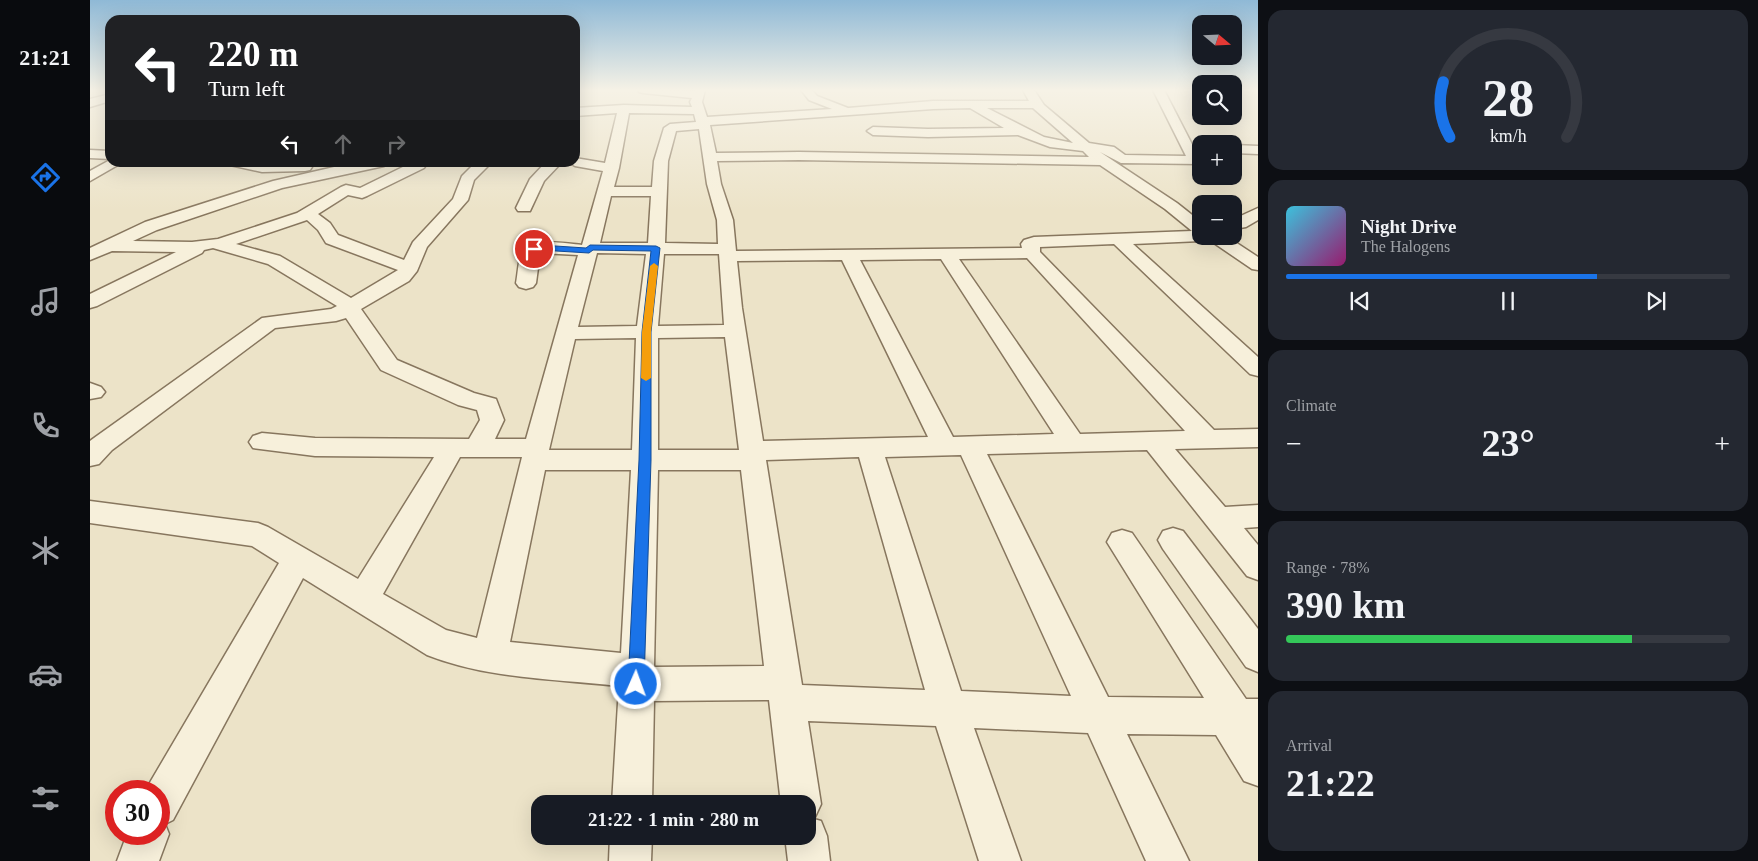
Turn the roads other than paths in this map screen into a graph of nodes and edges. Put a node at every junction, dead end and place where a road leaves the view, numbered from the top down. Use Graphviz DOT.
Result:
graph roads {
  1 [pos="620,130"];
  2 [pos="669,130"];
  3 [pos="705,130"];
  4 [pos="1067,130"];
  5 [pos="1177,130"];
  6 [pos="1181,130"];
  7 [pos="872,131"];
  8 [pos="1022,131"];
  9 [pos="1088,148"];
  10 [pos="1192,149"];
  11 [pos="1242,149"];
  12 [pos="1192,150"];
  13 [pos="1258,150"];
  14 [pos="1116,153"];
  15 [pos="1192,153"];
  16 [pos="1192,153"];
  17 [pos="90,154"];
  18 [pos="105,155"];
  19 [pos="1242,155"];
  20 [pos="1258,155"];
  21 [pos="710,157"];
  22 [pos="902,158"];
  23 [pos="1103,161"];
  24 [pos="1242,161"];
  25 [pos="1258,161"];
  26 [pos="580,163"];
  27 [pos="107,167"];
  28 [pos="258,167"];
  29 [pos="330,167"];
  30 [pos="415,167"];
  31 [pos="480,167"];
  32 [pos="550,167"];
  33 [pos="612,168"];
  34 [pos="309,169"];
  35 [pos="90,176"];
  36 [pos="606,191"];
  37 [pos="658,192"];
  38 [pos="524,208"];
  39 [pos="1258,212"];
  40 [pos="308,213"];
  41 [pos="1242,221"];
  42 [pos="1192,222"];
  43 [pos="1192,231"];
  44 [pos="1118,239"];
  45 [pos="212,244"];
  46 [pos="1226,245"];
  47 [pos="110,246"];
  48 [pos="656,248"];
  49 [pos="589,249"];
  50 [pos="727,252"];
  51 [pos="1031,252"];
  52 [pos="947,254"];
  53 [pos="90,255"];
  54 [pos="848,255"];
  55 [pos="1258,265"];
  56 [pos="409,268"];
  57 [pos="526,283"];
  58 [pos="90,302"];
  59 [pos="350,308"];
  60 [pos="735,331"];
  61 [pos="646,332"];
  62 [pos="566,333"];
  63 [pos="1258,369"];
  64 [pos="1258,438"];
  65 [pos="1207,440"];
  66 [pos="1154,441"];
  67 [pos="262,442"];
  68 [pos="1073,443"];
  69 [pos="958,446"];
  70 [pos="464,448"];
  71 [pos="868,448"];
  72 [pos="535,454"];
  73 [pos="753,456"];
  74 [pos="90,457"];
  75 [pos="645,460"];
  76 [pos="90,512"];
  77 [pos="1258,516"];
  78 [pos="1218,519"];
  79 [pos="1172,540"];
  80 [pos="1122,542"];
  81 [pos="298,558"];
  82 [pos="1258,567"];
  83 [pos="364,598"];
  84 [pos="490,656"];
  85 [pos="1258,656"];
  86 [pos="636,677"];
  87 [pos="786,693"];
  88 [pos="949,709"];
  89 [pos="1098,715"];
  90 [pos="1240,717"];
  91 [pos="1258,767"];
  92 [pos="170,785"];
  93 [pos="632,795"];
  94 [pos="800,795"];
  95 [pos="144,845"];
  96 [pos="631,845"];
  97 [pos="807,845"];
  98 [pos="138,861"];
  99 [pos="630,861"];
  100 [pos="809,861"];
  101 [pos="1000,861"];
  102 [pos="1168,861"];
  1 -- 33 [label="street"];
  2 -- 37 [label="street"];
  3 -- 21 [label="street"];
  4 -- 9 [label="street"];
  5 -- 12 [label="street"];
  6 -- 10 [label="street"];
  7 -- 8 [label="street"];
  7 -- 22 [label="street"];
  8 -- 9 [label="street"];
  9 -- 14 [label="street"];
  9 -- 23 [label="street"];
  11 -- 13 [label="street"];
  14 -- 15 [label="street"];
  14 -- 16 [label="street"];
  17 -- 18 [label="street"];
  19 -- 20 [label="street"];
  21 -- 22 [label="street"];
  21 -- 50 [label="street"];
  22 -- 23 [label="street"];
  23 -- 42 [label="street"];
  24 -- 25 [label="street"];
  26 -- 33 [label="street"];
  27 -- 35 [label="street"];
  28 -- 34 [label="street"];
  29 -- 34 [label="street"];
  30 -- 40 [label="street"];
  31 -- 56 [label="street"];
  32 -- 38 [label="street"];
  33 -- 36 [label="street"];
  34 -- 47 [label="street"];
  36 -- 37 [label="street"];
  36 -- 49 [label="street"];
  37 -- 48 [label="street"];
  39 -- 41 [label="street"];
  40 -- 45 [label="street"];
  40 -- 56 [label="street"];
  43 -- 44 [label="street"];
  44 -- 51 [label="street"];
  44 -- 63 [label="street"];
  45 -- 47 [label="street"];
  45 -- 58 [label="street"];
  45 -- 59 [label="street"];
  46 -- 55 [label="street"];
  47 -- 53 [label="street"];
  48 -- 49 [label="street"];
  48 -- 50 [label="street"];
  48 -- 61 [label="street"];
  49 -- 57 [label="street"];
  49 -- 62 [label="street"];
  50 -- 54 [label="street"];
  50 -- 60 [label="street"];
  51 -- 52 [label="street"];
  51 -- 65 [label="street"];
  52 -- 54 [label="street"];
  52 -- 68 [label="street"];
  54 -- 69 [label="street"];
  56 -- 59 [label="street"];
  59 -- 70 [label="street"];
  59 -- 74 [label="street"];
  60 -- 61 [label="street"];
  60 -- 73 [label="street"];
  61 -- 62 [label="street"];
  61 -- 75 [label="street"];
  62 -- 72 [label="street"];
  64 -- 65 [label="street"];
  65 -- 66 [label="street"];
  66 -- 68 [label="street"];
  66 -- 78 [label="street"];
  67 -- 70 [label="street"];
  68 -- 69 [label="street"];
  69 -- 71 [label="street"];
  69 -- 89 [label="street"];
  70 -- 72 [label="street"];
  70 -- 83 [label="street"];
  71 -- 73 [label="street"];
  71 -- 88 [label="street"];
  72 -- 75 [label="street"];
  72 -- 84 [label="street"];
  73 -- 75 [label="street"];
  73 -- 87 [label="street"];
  75 -- 86 [label="street"];
  76 -- 81 [label="street"];
  77 -- 78 [label="street"];
  78 -- 82 [label="street"];
  79 -- 85 [label="street"];
  80 -- 90 [label="street"];
  81 -- 83 [label="street"];
  81 -- 92 [label="street"];
  83 -- 84 [label="street"];
  84 -- 86 [label="street"];
  86 -- 87 [label="street"];
  86 -- 93 [label="street"];
  87 -- 88 [label="street"];
  87 -- 94 [label="street"];
  88 -- 89 [label="street"];
  88 -- 101 [label="street"];
  89 -- 90 [label="street"];
  89 -- 102 [label="street"];
  90 -- 91 [label="street"];
  95 -- 98 [label="street"];
  96 -- 99 [label="street"];
  97 -- 100 [label="street"];
}
